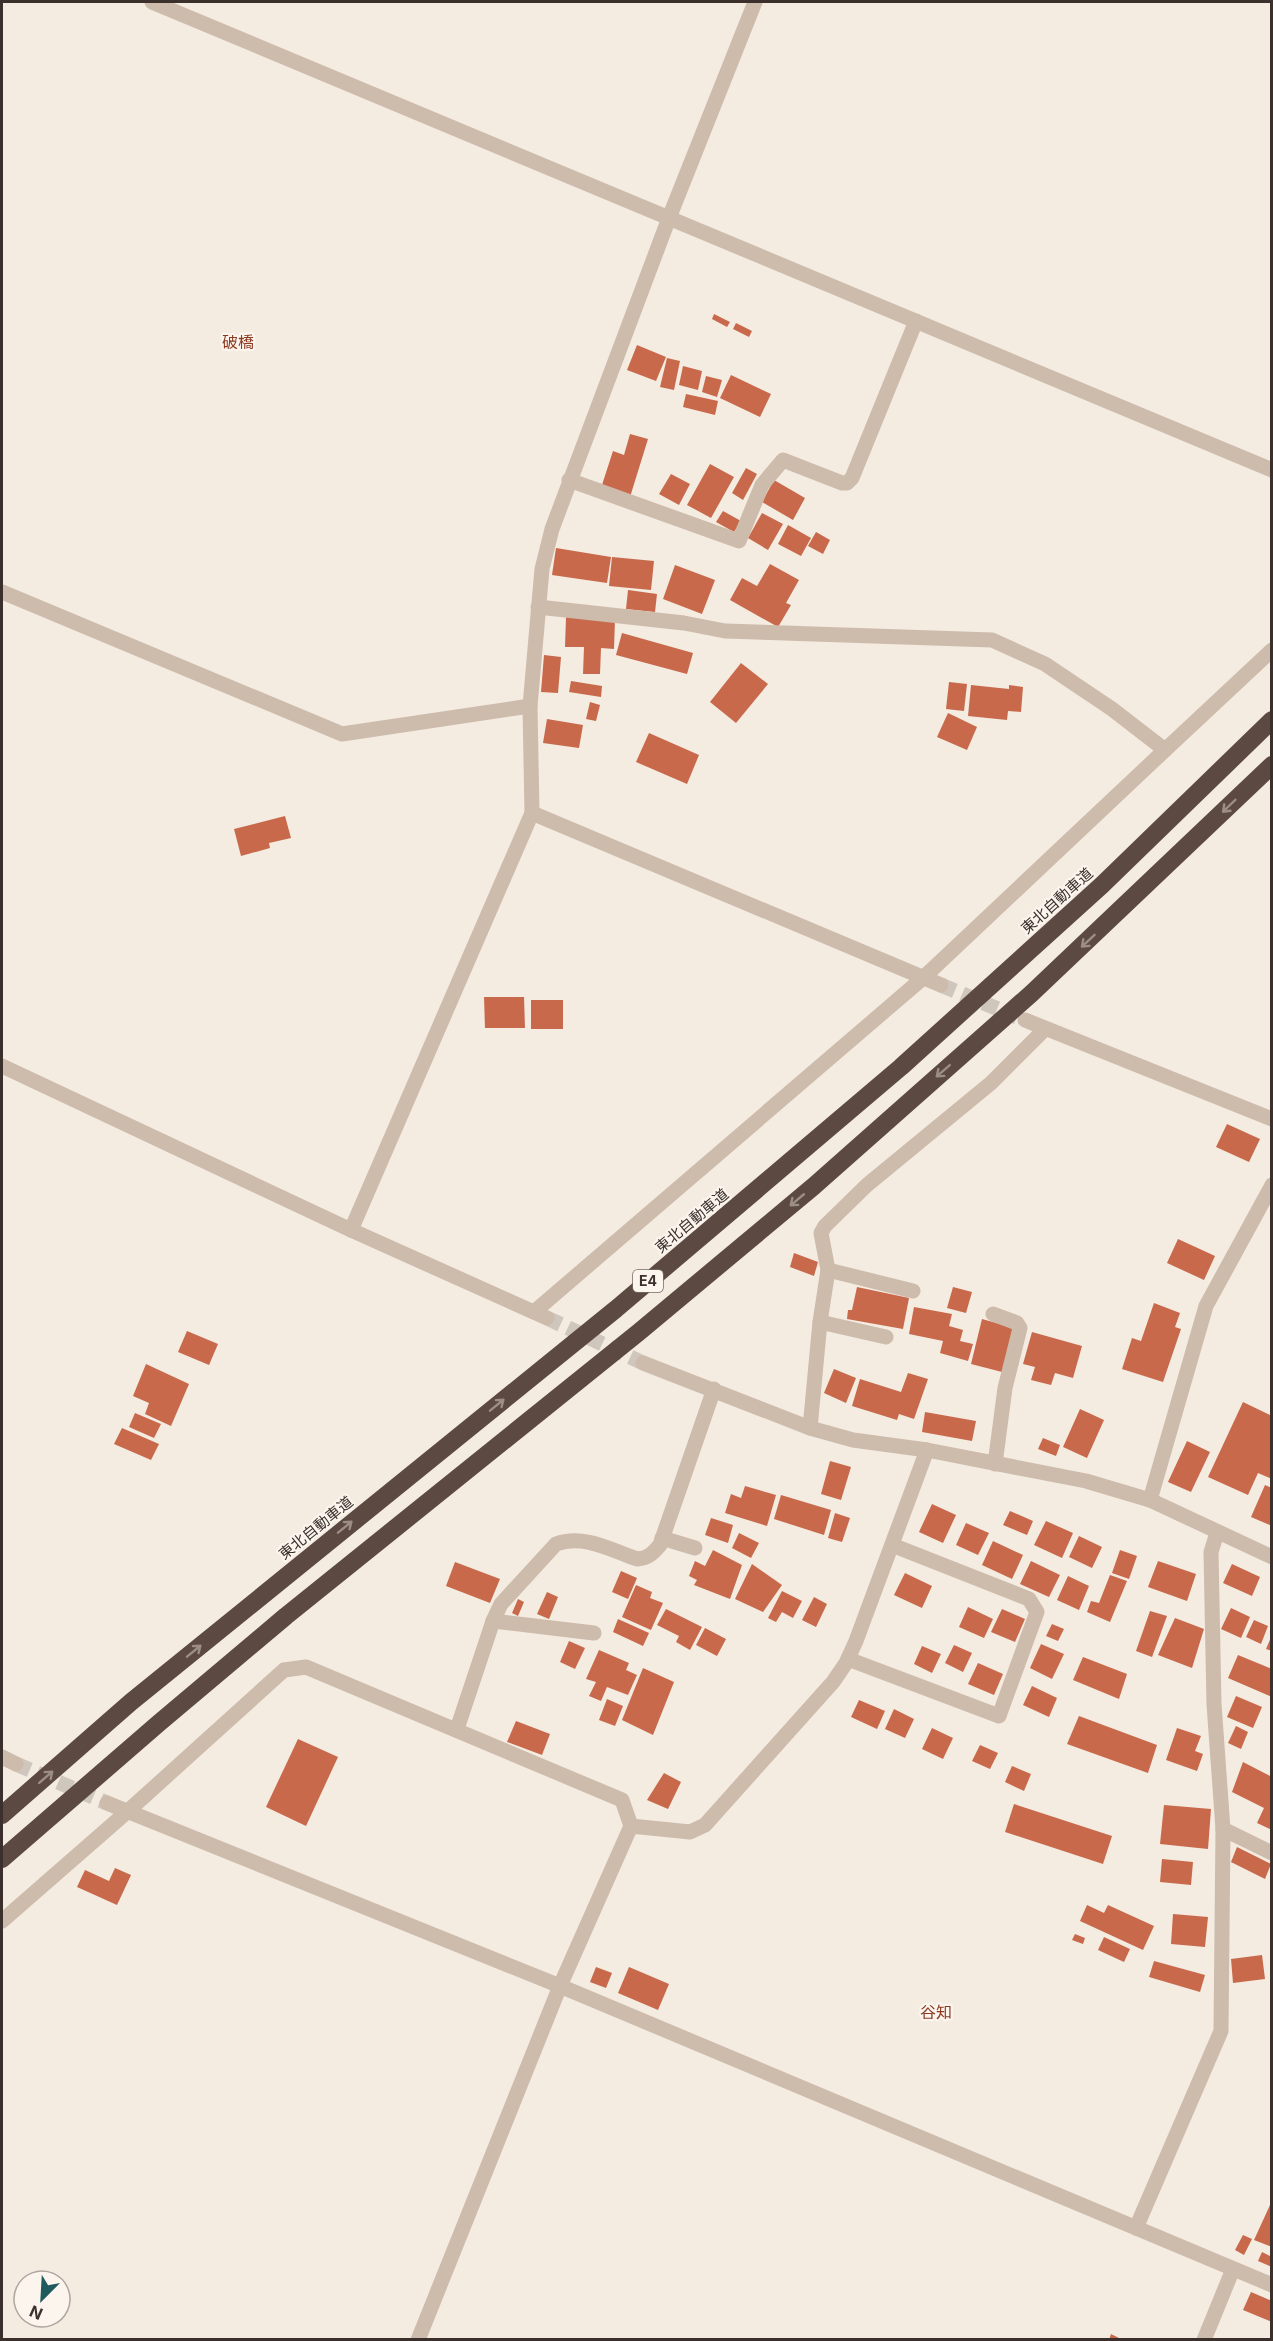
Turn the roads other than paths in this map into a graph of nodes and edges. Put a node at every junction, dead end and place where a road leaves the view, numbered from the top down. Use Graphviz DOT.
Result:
graph roads {
  1 [pos="152,2"];
  2 [pos="755,2"];
  3 [pos="669,218"];
  4 [pos="916,321"];
  5 [pos="1272,470"];
  6 [pos="569,480"];
  7 [pos="2,592"];
  8 [pos="538,607"];
  9 [pos="1272,651"];
  10 [pos="530,706"];
  11 [pos="1272,720"];
  12 [pos="1165,750"];
  13 [pos="1272,765"];
  14 [pos="532,813"];
  15 [pos="923,978"];
  16 [pos="941,985"];
  17 [pos="1025,1020"];
  18 [pos="1045,1029"];
  19 [pos="2,1066"];
  20 [pos="1272,1119"];
  21 [pos="1272,1185"];
  22 [pos="351,1230"];
  23 [pos="828,1270"];
  24 [pos="913,1291"];
  25 [pos="993,1314"];
  26 [pos="820,1322"];
  27 [pos="886,1337"];
  28 [pos="642,1363"];
  29 [pos="714,1389"];
  30 [pos="810,1428"];
  31 [pos="927,1450"];
  32 [pos="995,1464"];
  33 [pos="1150,1500"];
  34 [pos="1217,1533"];
  35 [pos="662,1538"];
  36 [pos="892,1545"];
  37 [pos="694,1548"];
  38 [pos="1272,1557"];
  39 [pos="493,1621"];
  40 [pos="594,1633"];
  41 [pos="848,1659"];
  42 [pos="457,1729"];
  43 [pos="2,1757"];
  44 [pos="16,1764"];
  45 [pos="107,1803"];
  46 [pos="128,1811"];
  47 [pos="2,1815"];
  48 [pos="631,1826"];
  49 [pos="1223,1829"];
  50 [pos="1272,1853"];
  51 [pos="2,1859"];
  52 [pos="2,1921"];
  53 [pos="560,1986"];
  54 [pos="1136,2228"];
  55 [pos="1233,2269"];
  56 [pos="1272,2285"];
  57 [pos="418,2340"];
  58 [pos="1204,2340"];
  1 -- 3 [label="street"];
  2 -- 3 [label="street"];
  3 -- 4 [label="street"];
  3 -- 6 [label="street"];
  4 -- 5 [label="street"];
  4 -- 6 [label="street"];
  6 -- 8 [label="street"];
  7 -- 10 [label="street"];
  8 -- 10 [label="street"];
  8 -- 12 [label="street"];
  9 -- 12 [label="street"];
  10 -- 14 [label="street"];
  47 -- 11 [label="highway, 東北自動車道 / E4, one-way"];
  12 -- 15 [label="street"];
  13 -- 51 [label="highway, E4, one-way"];
  14 -- 15 [label="street"];
  14 -- 22 [label="street"];
  15 -- 16 [label="street"];
  15 -- 22 [label="street"];
  17 -- 18 [label="street"];
  18 -- 20 [label="street"];
  18 -- 23 [label="street"];
  19 -- 22 [label="street"];
  21 -- 33 [label="street"];
  23 -- 24 [label="street"];
  23 -- 26 [label="street"];
  25 -- 32 [label="street"];
  26 -- 27 [label="street"];
  26 -- 30 [label="street"];
  28 -- 29 [label="street"];
  29 -- 30 [label="street"];
  29 -- 35 [label="street"];
  30 -- 31 [label="street"];
  31 -- 32 [label="street"];
  31 -- 36 [label="street"];
  32 -- 33 [label="street"];
  33 -- 34 [label="street"];
  34 -- 38 [label="street"];
  34 -- 49 [label="street"];
  35 -- 37 [label="street"];
  35 -- 39 [label="street"];
  36 -- 41 [label="street"];
  36 -- 41 [label="street"];
  39 -- 40 [label="street"];
  39 -- 42 [label="street"];
  41 -- 48 [label="street"];
  42 -- 46 [label="street"];
  42 -- 48 [label="street"];
  43 -- 44 [label="street"];
  45 -- 46 [label="street"];
  46 -- 52 [label="street"];
  46 -- 53 [label="street"];
  48 -- 53 [label="street"];
  49 -- 50 [label="street"];
  49 -- 54 [label="street"];
  53 -- 54 [label="street"];
  53 -- 57 [label="street"];
  54 -- 55 [label="street"];
  55 -- 56 [label="street"];
  55 -- 58 [label="street"];
}
